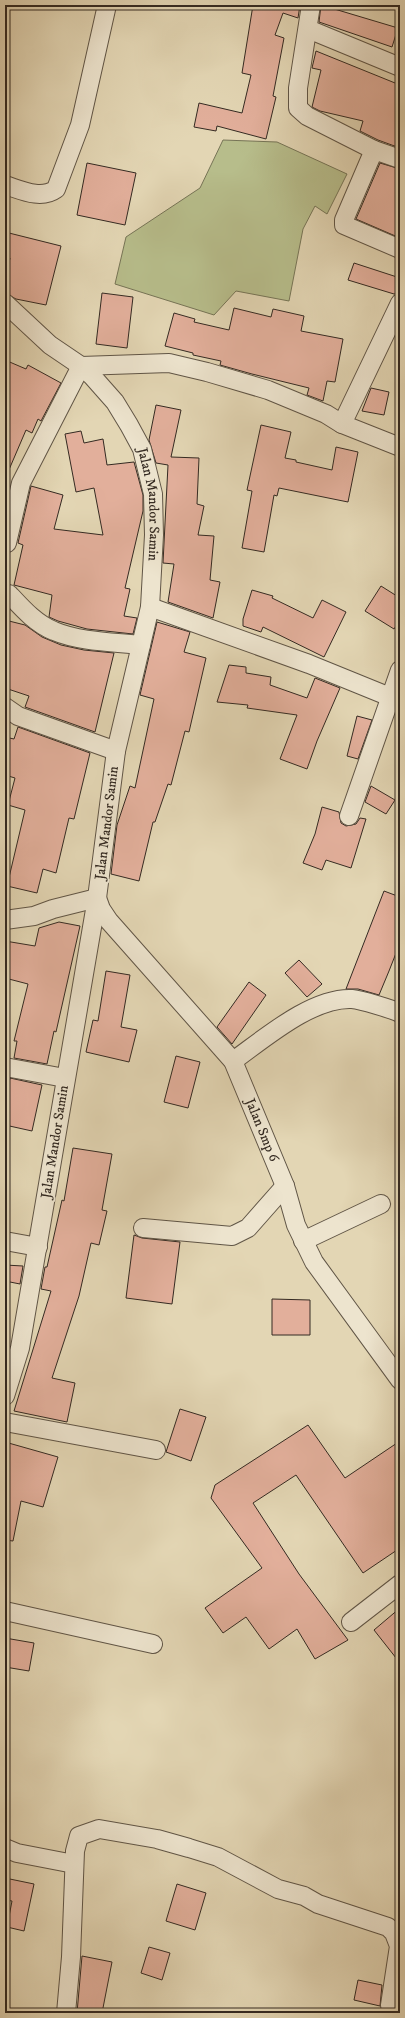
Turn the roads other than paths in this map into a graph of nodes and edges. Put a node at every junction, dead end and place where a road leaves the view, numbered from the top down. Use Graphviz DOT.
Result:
graph roads {
  1 [pos="106,5"];
  2 [pos="310,5"];
  3 [pos="308,29"];
  4 [pos="400,67"];
  5 [pos="374,150"];
  6 [pos="400,159"];
  7 [pos="5,185"];
  8 [pos="400,249"];
  9 [pos="5,303"];
  10 [pos="400,303"];
  11 [pos="81,366"];
  12 [pos="342,424"];
  13 [pos="400,447"];
  14 [pos="7,543"];
  15 [pos="9,594"];
  16 [pos="150,607"];
  17 [pos="141,645"];
  18 [pos="400,670"];
  19 [pos="395,699"];
  20 [pos="5,707"];
  21 [pos="116,751"];
  22 [pos="349,816"];
  23 [pos="97,898"];
  24 [pos="5,920"];
  25 [pos="399,1008"];
  26 [pos="233,1061"];
  27 [pos="5,1067"];
  28 [pos="65,1078"];
  29 [pos="285,1186"];
  30 [pos="381,1204"];
  31 [pos="143,1228"];
  32 [pos="5,1241"];
  33 [pos="304,1241"];
  34 [pos="38,1247"];
  35 [pos="400,1380"];
  36 [pos="5,1396"];
  37 [pos="5,1422"];
  38 [pos="156,1450"];
  39 [pos="400,1584"];
  40 [pos="5,1611"];
  41 [pos="351,1622"];
  42 [pos="153,1644"];
  43 [pos="5,1848"];
  44 [pos="74,1864"];
  45 [pos="66,2013"];
  46 [pos="392,2013"];
  1 -- 7 [label="street"];
  2 -- 3 [label="street"];
  3 -- 4 [label="street"];
  3 -- 5 [label="street"];
  5 -- 6 [label="street"];
  5 -- 8 [label="street"];
  9 -- 11 [label="street, Jalan Mandor Samin"];
  10 -- 12 [label="street"];
  11 -- 12 [label="street"];
  11 -- 14 [label="street"];
  11 -- 16 [label="street, Jalan Mandor Samin"];
  12 -- 13 [label="street"];
  15 -- 17 [label="street"];
  16 -- 17 [label="street, Jalan Mandor Samin"];
  16 -- 19 [label="street"];
  17 -- 21 [label="street, Jalan Mandor Samin"];
  18 -- 19 [label="street"];
  19 -- 22 [label="street"];
  20 -- 21 [label="street"];
  21 -- 23 [label="street, Jalan Mandor Samin"];
  23 -- 24 [label="street"];
  23 -- 26 [label="street, Jalan Smp 6"];
  23 -- 28 [label="street, Jalan Mandor Samin"];
  25 -- 26 [label="street"];
  26 -- 29 [label="street, Jalan Smp 6"];
  27 -- 28 [label="street"];
  28 -- 34 [label="street, Jalan Mandor Samin"];
  29 -- 31 [label="street"];
  29 -- 33 [label="street, Jalan Smp 6"];
  30 -- 33 [label="street"];
  32 -- 34 [label="street"];
  33 -- 35 [label="street, Jalan Smp 6"];
  34 -- 36 [label="street, Jalan Mandor Samin"];
  37 -- 38 [label="street"];
  39 -- 41 [label="street"];
  40 -- 42 [label="street"];
  43 -- 44 [label="street"];
  44 -- 45 [label="street"];
  44 -- 46 [label="street"];
}
